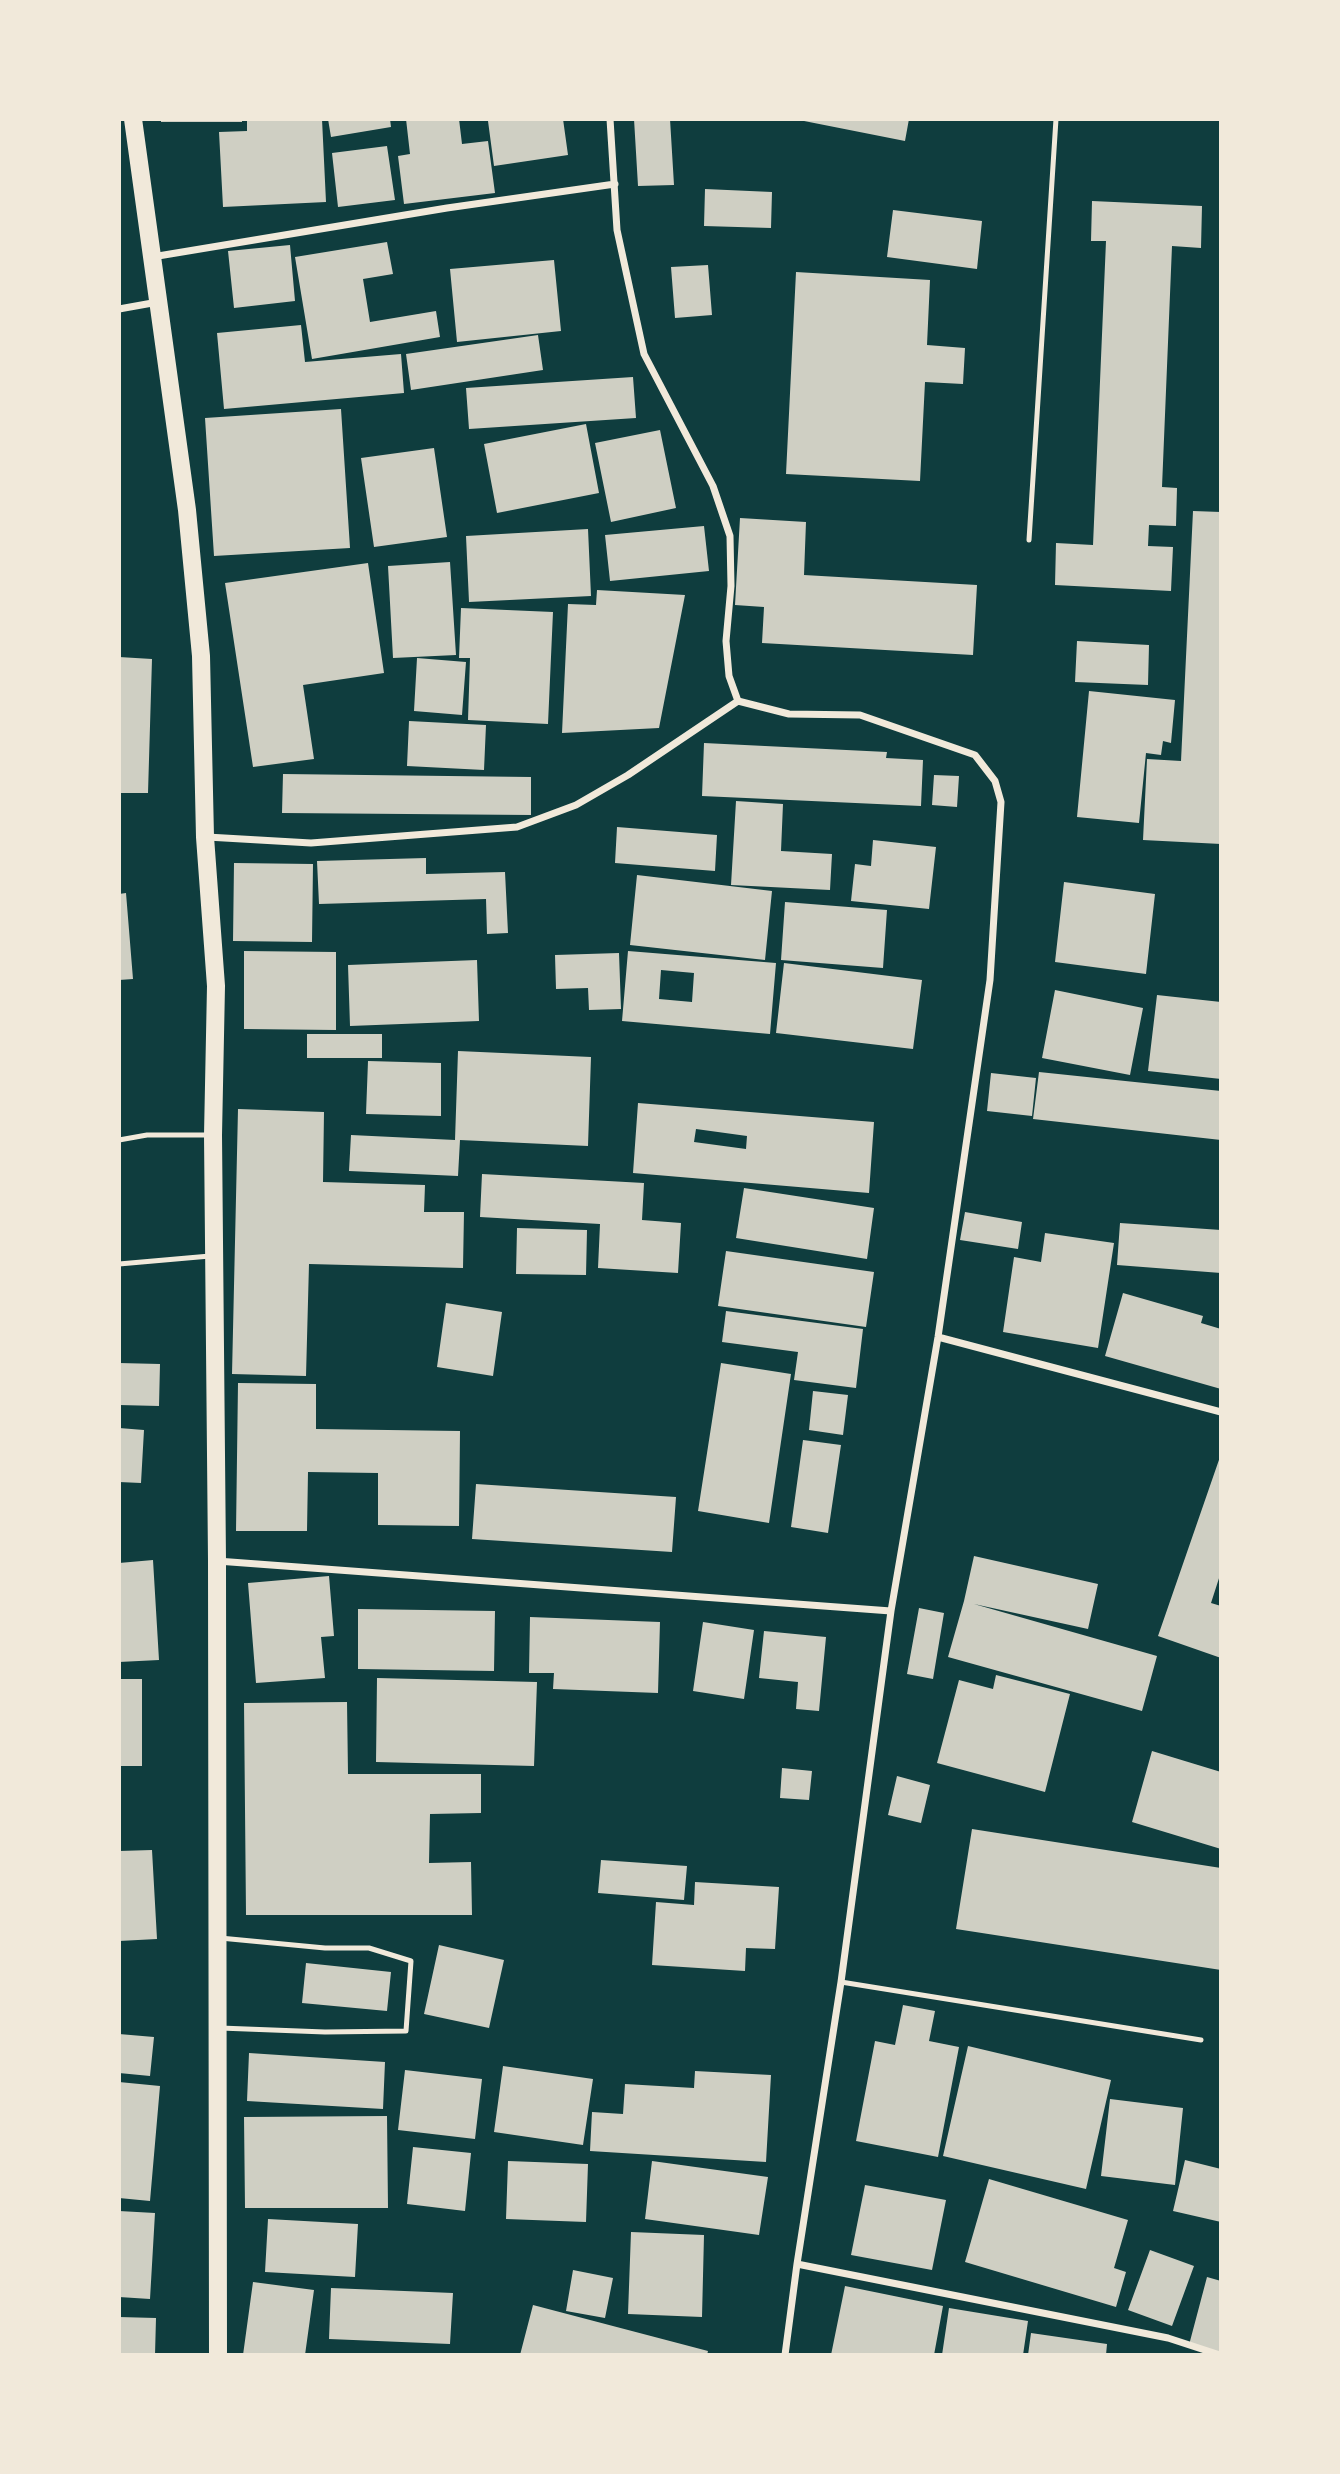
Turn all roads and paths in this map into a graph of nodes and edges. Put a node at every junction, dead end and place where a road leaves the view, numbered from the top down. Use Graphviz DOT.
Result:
graph roads {
  1 [pos="133,119"];
  2 [pos="610,119"];
  3 [pos="1056,119"];
  4 [pos="615,184"];
  5 [pos="152,257"];
  6 [pos="159,302"];
  7 [pos="119,309"];
  8 [pos="1029,540"];
  9 [pos="738,701"];
  10 [pos="205,837"];
  11 [pos="214,1135"];
  12 [pos="119,1140"];
  13 [pos="215,1255"];
  14 [pos="119,1264"];
  15 [pos="938,1336"];
  16 [pos="1221,1412"];
  17 [pos="217,1561"];
  18 [pos="891,1611"];
  19 [pos="217,1938"];
  20 [pos="841,1982"];
  21 [pos="218,2028"];
  22 [pos="1201,2040"];
  23 [pos="797,2264"];
  24 [pos="218,2355"];
  25 [pos="785,2355"];
  26 [pos="1220,2355"];
  1 -- 5 [label="main road"];
  2 -- 4 [label="street"];
  3 -- 8 [label="lane"];
  4 -- 5 [label="street"];
  4 -- 9 [label="street"];
  5 -- 6 [label="main road"];
  6 -- 7 [label="street"];
  6 -- 10 [label="main road"];
  9 -- 10 [label="street"];
  9 -- 15 [label="street"];
  10 -- 11 [label="main road"];
  11 -- 12 [label="lane"];
  11 -- 13 [label="main road"];
  13 -- 14 [label="lane"];
  13 -- 17 [label="main road"];
  15 -- 16 [label="street"];
  15 -- 18 [label="street"];
  17 -- 18 [label="street"];
  17 -- 19 [label="main road"];
  18 -- 20 [label="street"];
  19 -- 21 [label="main road"];
  19 -- 21 [label="lane"];
  20 -- 22 [label="lane"];
  20 -- 23 [label="street"];
  21 -- 24 [label="main road"];
  23 -- 25 [label="street"];
  23 -- 26 [label="street"];
}
